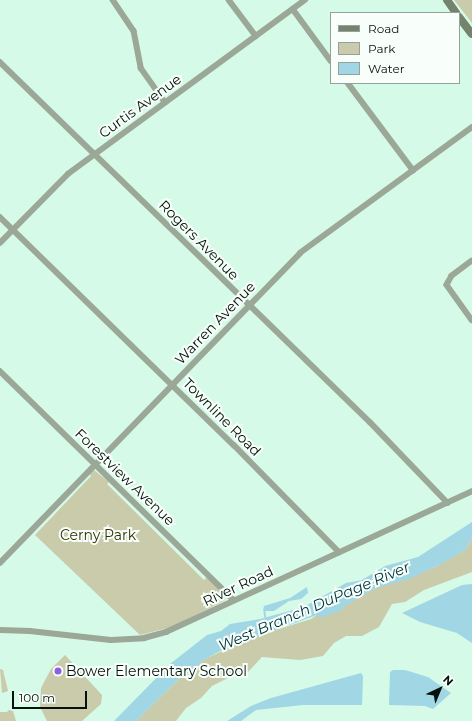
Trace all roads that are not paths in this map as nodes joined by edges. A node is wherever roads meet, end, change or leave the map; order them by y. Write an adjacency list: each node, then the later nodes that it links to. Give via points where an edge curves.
1 (113, 0): 13 (street, via 134,31 141,68)
2 (229, 0): 9 (street)
3 (305, 0): 5 (street, Curtis Avenue)
4 (446, 0): 6 (main road)
5 (293, 9): 9 (street, Curtis Avenue); 10 (street)
6 (455, 12)
7 (460, 18): 8 (main road)
8 (472, 34)
9 (256, 36): 13 (street, Curtis Avenue)
10 (330, 60)
11 (0, 62): 15 (street, Rogers Avenue)
12 (349, 84): 16 (street)
13 (165, 102): 15 (street, Curtis Avenue)
14 (472, 127): 16 (street, Warren Avenue)
15 (94, 154): 18 (street, Curtis Avenue, via 68,174); 21 (street, Rogers Avenue)
16 (413, 170): 21 (street, Warren Avenue, via 300,253)
17 (0, 216): 18 (street, Townline Road)
18 (13, 229): 19 (street, Curtis Avenue); 24 (street, Townline Road)
19 (0, 243)
20 (472, 261): 22 (street, via 450,278 447,285)
21 (248, 306): 24 (street, Warren Avenue); 27 (street, Rogers Avenue, via 370,422)
22 (472, 320)
23 (0, 371): 25 (street, Forestview Avenue)
24 (172, 385): 25 (street, Warren Avenue); 28 (street, Townline Road)
25 (94, 464): 29 (street, Warren Avenue); 30 (street, Forestview Avenue)
26 (472, 491): 27 (street, River Road)
27 (448, 503): 28 (street, River Road)
28 (339, 552): 30 (street, River Road)
29 (0, 564)
30 (234, 600): 31 (street, River Road, via 180,627 134,639 111,640)
31 (0, 630)

